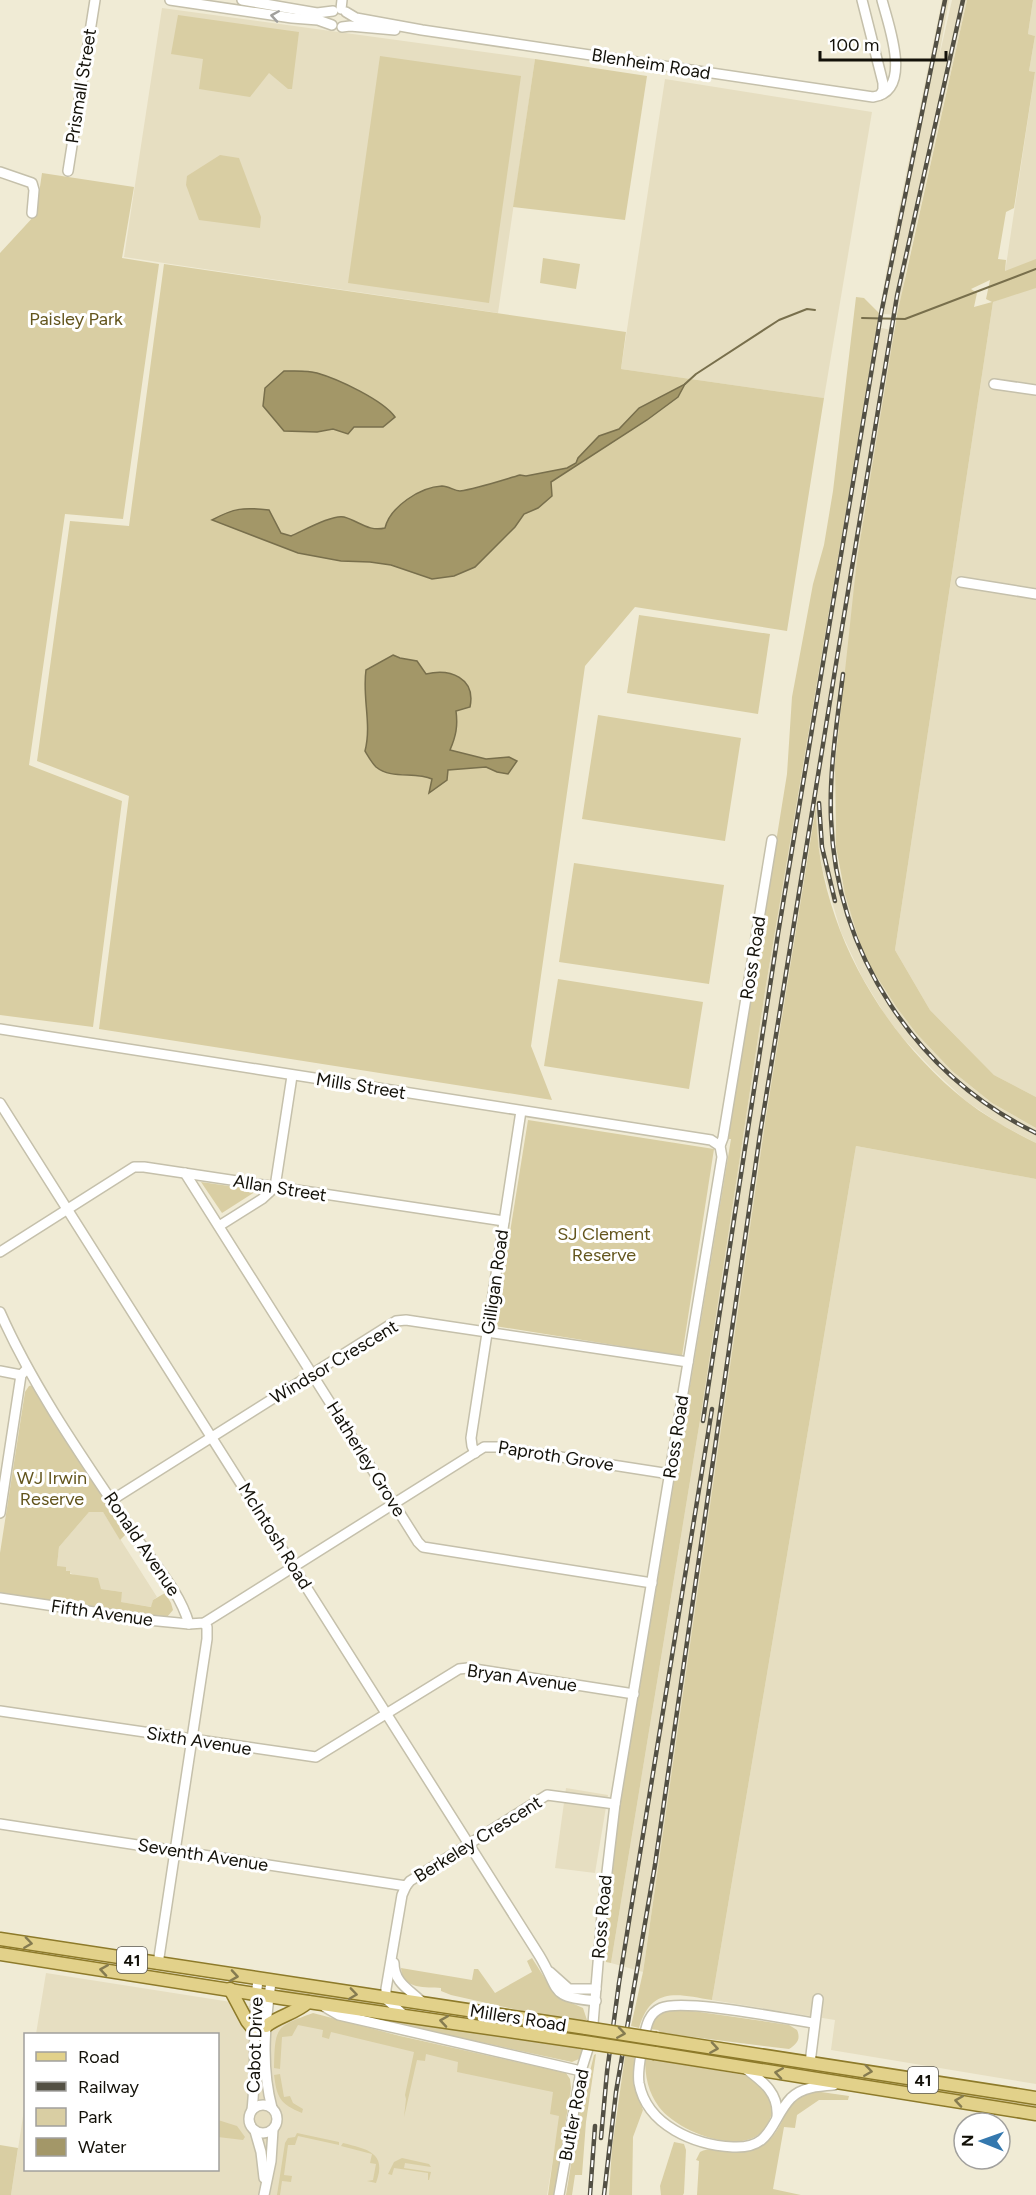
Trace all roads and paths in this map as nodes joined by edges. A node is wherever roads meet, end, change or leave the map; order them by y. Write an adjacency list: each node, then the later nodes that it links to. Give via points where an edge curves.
1 (94, 0): 10 (street, Prismall Street)
2 (170, 0): 8 (street, Blenheim Road, one-way to 2, via 318,20)
3 (242, 0): 6 (street, Blenheim Road, via 312,13)
4 (862, 0): 9 (street, via 883,83)
5 (882, 0): 9 (street, via 896,63 891,85)
6 (340, 8): 7 (street, Blenheim Road); 8 (street, via 330,18); 8 (street, via 348,21)
7 (375, 25): 8 (street, Blenheim Road); 9 (street, Blenheim Road)
8 (337, 26)
9 (880, 95)
10 (68, 171)
11 (0, 172): 12 (street, via 32,183)
12 (32, 213)
13 (994, 384): 14 (street)
14 (1036, 390)
15 (961, 582): 16 (street)
16 (1036, 592)
17 (772, 840): 22 (street, Ross Road)
18 (0, 1029): 19 (street, Mills Street)
19 (292, 1076): 21 (street, Mills Street); 24 (street)
20 (0, 1103): 25 (street, McIntosh Road)
21 (521, 1111): 22 (street, Mills Street, via 711,1140); 26 (street, Gilligan Road)
22 (720, 1146): 31 (street, Ross Road, via 722,1157)
23 (185, 1173): 24 (street, Allan Street); 25 (street, Allan Street, via 134,1167); 27 (street, Hatherley Grove)
24 (275, 1187): 26 (street, Allan Street); 27 (street)
25 (68, 1209): 28 (street, Allan Street); 35 (street, McIntosh Road)
26 (504, 1221): 30 (street, Gilligan Road)
27 (219, 1226): 34 (street, Hatherley Grove)
28 (0, 1252)
29 (0, 1312): 33 (street, Ronald Avenue)
30 (488, 1332): 31 (street, Windsor Crescent); 34 (street, Windsor Crescent, via 396,1321); 36 (street, Gilligan Road, via 471,1438)
31 (688, 1362): 37 (street, Ross Road)
32 (0, 1371): 33 (street)
33 (24, 1372): 38 (street); 39 (street, Ronald Avenue)
34 (312, 1374): 35 (street, Windsor Crescent); 40 (street, Hatherley Grove)
35 (212, 1437): 39 (street, Windsor Crescent); 42 (street, McIntosh Road)
36 (475, 1453): 37 (street, Paproth Grove, via 484,1447 497,1447); 40 (street, Paproth Grove)
37 (670, 1474): 43 (street, Ross Road)
38 (2, 1485): 41 (street)
39 (112, 1500): 46 (street, Ronald Avenue, via 183,1606)
40 (394, 1504): 42 (street, Paproth Grove); 43 (street, Hatherley Grove, via 418,1542 428,1550)
41 (0, 1513)
42 (294, 1566): 45 (street, Paproth Grove); 49 (street, McIntosh Road)
43 (652, 1583): 47 (street, Ross Road)
44 (0, 1598): 46 (street, Fifth Avenue)
45 (204, 1623): 46 (street, Fifth Avenue); 50 (street, via 207,1639)
46 (189, 1624)
47 (634, 1694): 49 (street, Bryan Avenue, via 468,1668 459,1669); 51 (street, Ross Road)
48 (0, 1711): 50 (street, Sixth Avenue)
49 (387, 1714): 50 (street, Sixth Avenue, via 316,1757); 53 (street, McIntosh Road)
50 (192, 1740): 54 (street)
51 (615, 1804): 53 (street, Berkeley Crescent, via 547,1795); 63 (street, Ross Road)
52 (0, 1824): 54 (street, Seventh Avenue)
53 (469, 1844): 55 (street, Berkeley Crescent); 60 (street, McIntosh Road)
54 (176, 1850): 55 (street, Seventh Avenue); 59 (street)
55 (406, 1886): 57 (street, Berkeley Crescent)
56 (0, 1939): 59 (main road, Millers Road / 41, one-way to 59)
57 (394, 1948): 65 (street, Berkeley Crescent); 69 (street, Berkeley Crescent, via 394,1971 399,1983)
58 (0, 1954): 62 (main road, Millers Road / 41, one-way to 58)
59 (158, 1964): 61 (main road, Millers Road / 41, one-way to 61)
60 (549, 1971): 63 (street, McIntosh Road, via 568,1989); 67 (street, McIntosh Road, via 554,1987 564,1997)
61 (265, 1981): 64 (street, Cabot Drive); 65 (main road, Millers Road / 41, one-way to 65)
62 (230, 1989): 64 (main road, Millers Road / 41); 72 (main road, via 247,2021)
63 (596, 1989): 67 (street, Ross Road)
64 (263, 1995): 68 (main road, Millers Road / 41); 72 (street, Cabot Drive)
65 (386, 1999): 69 (main road, Millers Road / 41); 70 (street)
66 (818, 1999): 71 (street)
67 (596, 2001): 73 (street, Ross Road)
68 (313, 2003): 70 (main road, Millers Road / 41); 72 (main road); 76 (street, Millers Road, via 339,2015)
69 (424, 2004): 73 (main road, Millers Road / 41)
70 (404, 2015): 73 (main road, Millers Road / 41, one-way to 70)
71 (814, 2023): 74 (street); 82 (street, via 688,2005 660,2008 646,2025 639,2084 647,2103 672,2130 695,2140 748,2146 768,2135)
72 (261, 2028): 79 (street, Cabot Drive); 80 (street, Cabot Drive)
73 (588, 2035): 74 (main road, Millers Road / 41, one-way to 74, bridge, via 656,2039); 75 (main road, Millers Road / 41, bridge, via 655,2053); 76 (street, Butler Road)
74 (810, 2063): 78 (main road, Millers Road / 41, one-way to 78)
75 (744, 2067): 77 (main road, Millers Road / 41, one-way to 75); 82 (street, via 775,2097)
76 (581, 2071): 86 (street, Butler Road)
77 (844, 2083): 81 (main road, Millers Road / 41, one-way to 77); 82 (street, via 803,2091 791,2098)
78 (1036, 2098)
79 (272, 2108): 80 (street, via 264,2105); 83 (street, via 277,2118)
80 (252, 2110): 84 (street, via 249,2120)
81 (1036, 2114)
82 (777, 2120)
83 (273, 2130): 84 (street, via 262,2134); 85 (street)
84 (255, 2131): 85 (street)
85 (265, 2193)
86 (560, 2195)

